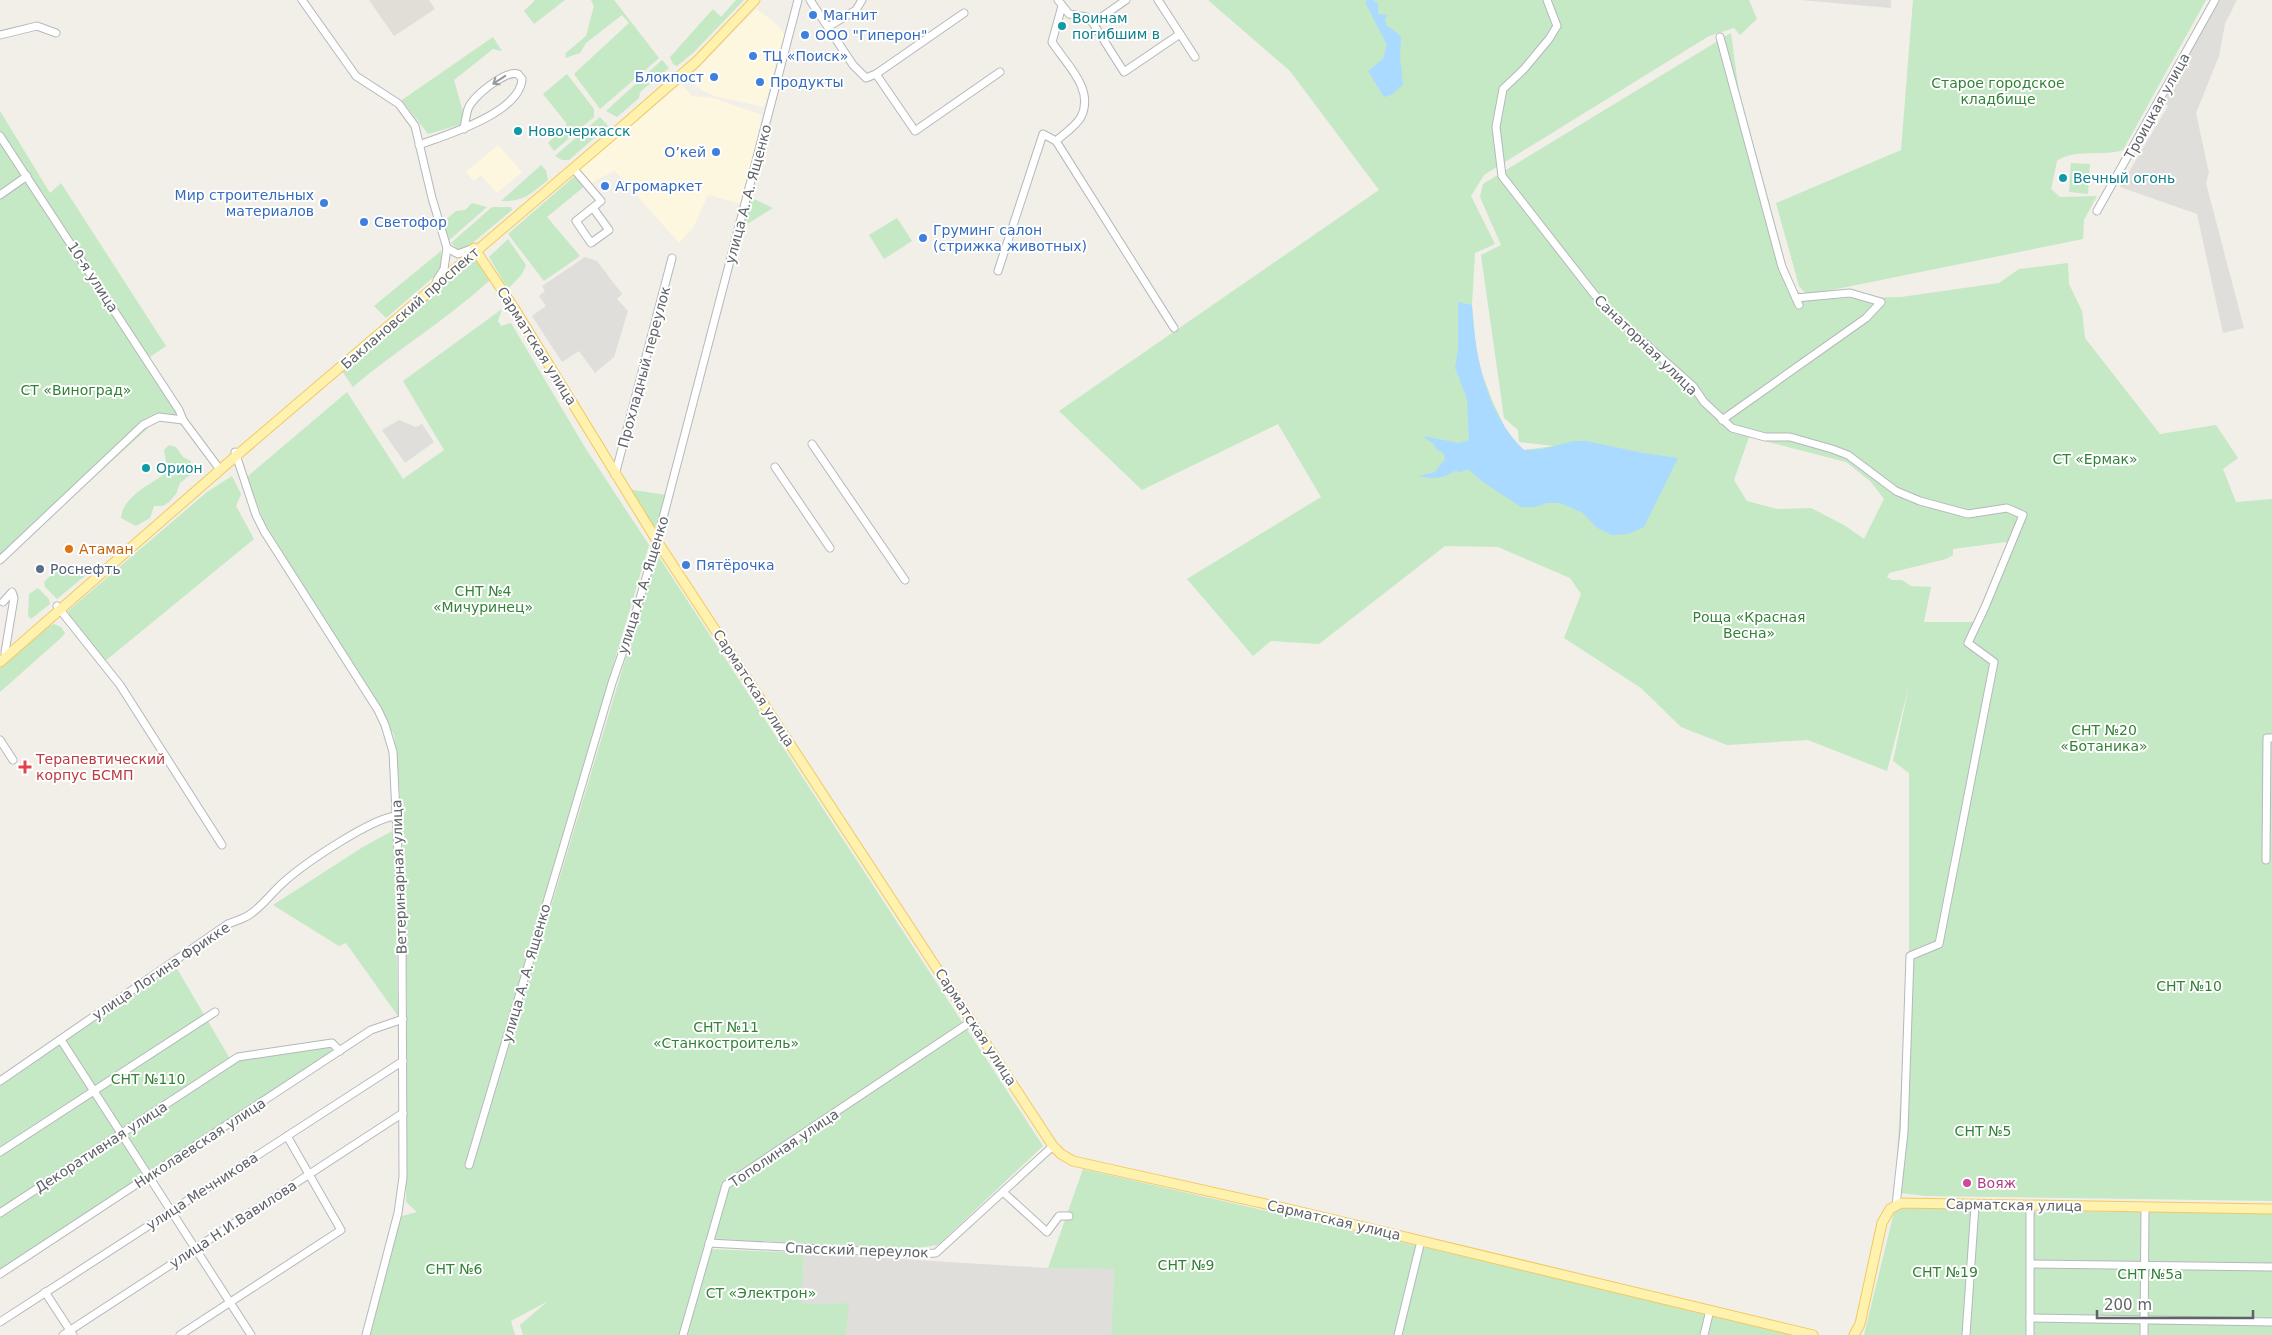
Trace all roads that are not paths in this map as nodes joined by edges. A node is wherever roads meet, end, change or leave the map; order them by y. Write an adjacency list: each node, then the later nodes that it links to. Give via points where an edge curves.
1 (302, 0): 26 (street, via 356,76 406,112 415,126)
2 (749, 0): 22 (main road, Баклановский проспект)
3 (755, 0): 22 (main road, Баклановский проспект, via 722,36)
4 (798, 0): 48 (street, улица А. А. Ященко)
5 (810, 0): 14 (street)
6 (862, 0): 14 (street, via 856,10)
7 (1126, 0): 13 (street)
8 (1158, 0): 16 (street)
9 (1547, 0): 42 (street, Санаторная улица, via 1557,26 1524,69 1503,89 1496,127 1502,176 1594,294 1693,386)
10 (2215, 0): 31 (street, Троицкая улица)
11 (1060, 3): 13 (street, via 1069,14 1086,17); 25 (street, via 1052,42 1078,77 1086,100 1080,118)
12 (964, 13): 21 (street)
13 (1092, 23): 16 (street, via 1124,72)
14 (828, 28): 21 (street, via 866,78)
15 (56, 33): 17 (street, via 37,26)
16 (1180, 34): 19 (street)
17 (0, 35)
18 (1720, 37): 38 (street, via 1782,267)
19 (1195, 57)
20 (1000, 72): 21 (street, via 915,131)
21 (876, 74)
22 (677, 75): 27 (main road, Баклановский проспект); 33 (main road, Баклановский проспект)
23 (464, 129): 23 (street, one-way to 23, via 486,119 519,91 522,79 518,74 508,74 474,99 468,109); 26 (street)
24 (0, 136): 28 (street, 10-я улица)
25 (1056, 142): 36 (street, via 1043,134); 40 (street)
26 (419, 145): 32 (street)
27 (573, 168): 30 (street, via 601,201); 33 (main road, Баклановский проспект)
28 (27, 176): 29 (street); 41 (street, 10-я улица)
29 (0, 195)
30 (593, 208): 30 (street, via 576,222 591,243 610,230)
31 (2097, 211)
32 (447, 248): 33 (street, via 458,254); 35 (street); 37 (street, via 444,269)
33 (475, 249): 35 (main road, Баклановский проспект); 47 (main road, Сарматская улица)
34 (672, 258): 47 (street, Прохладный переулок)
35 (460, 262): 37 (main road, Баклановский проспект); 44 (main road, Баклановский проспект)
36 (998, 271)
37 (437, 280): 44 (main road, Баклановский проспект)
38 (1796, 298): 39 (street); 42 (street, via 1850,293 1881,302 1866,318)
39 (1800, 305)
40 (1174, 328)
41 (183, 420): 45 (street, 10-я улица); 50 (street, via 159,416 143,426)
42 (1722, 420): 79 (street, Санаторная улица, via 1732,428 1765,437 1790,437 1848,456 1896,491 1920,501 1968,514 2007,508 2023,515 1968,643 1994,662 1939,944 1910,956 1904,1132)
43 (812, 444): 51 (street)
44 (236, 454): 45 (main road, Баклановский проспект); 53 (main road, Баклановский проспект); 59 (street, Ветеринарная улица, via 256,516 385,725 393,752)
45 (218, 467): 53 (main road, Баклановский проспект)
46 (775, 468): 49 (street)
47 (615, 475): 48 (main road, Сарматская улица)
48 (657, 541): 73 (main road, Сарматская улица); 75 (street, улица А. А. Ященко)
49 (830, 548)
50 (0, 560)
51 (905, 580)
52 (3, 602): 54 (street, via 12,592 14,598)
53 (58, 608): 54 (main road); 55 (main road); 60 (street, via 120,685)
54 (2, 653)
55 (0, 662)
56 (2272, 738): 61 (street, via 2267,738)
57 (0, 740): 58 (street)
58 (13, 760)
59 (396, 816): 63 (street, Ветеринарная улица); 65 (street, улица Логина Фрикке, via 371,824 306,865 248,917 228,924)
60 (222, 845)
61 (2266, 860)
62 (215, 1012): 69 (street)
63 (403, 1019): 66 (street, Николаевская улица, via 371,1030); 67 (street, Ветеринарная улица)
64 (969, 1023): 88 (street, Тополиная улица, via 726,1185)
65 (61, 1040): 68 (street, улица Логина Фрикке); 69 (street)
66 (340, 1050): 71 (street, Декоративная улица, via 332,1043 238,1056); 77 (street, Николаевская улица)
67 (403, 1061): 70 (street, Ветеринарная улица); 72 (street, улица Мечникова)
68 (0, 1081)
69 (94, 1091): 71 (street); 74 (street)
70 (404, 1113): 76 (street, улица Н.И.Вавилова); 105 (street, Ветеринарная улица, via 401,1199)
71 (120, 1134): 77 (street); 85 (street, Декоративная улица)
72 (287, 1136): 76 (street); 84 (street, улица Мечникова)
73 (1053, 1146): 78 (street, Спасский переулок); 87 (main road, Сарматская улица, via 1073,1161)
74 (0, 1152)
75 (469, 1165)
76 (309, 1175): 89 (street, улица Н.И.Вавилова); 95 (street, via 341,1230)
77 (148, 1177): 84 (street); 93 (street, Николаевская улица)
78 (1003, 1192): 86 (street, via 1047,1232 1059,1216); 88 (street, Спасский переулок, via 936,1253)
79 (1896, 1205): 80 (main road, Сарматская улица, via 1907,1202); 110 (main road, via 1886,1214 1882,1224 1860,1324)
80 (1975, 1206): 81 (main road, Сарматская улица); 111 (street)
81 (2030, 1206): 82 (main road, Сарматская улица); 90 (street)
82 (2145, 1208): 83 (main road, Сарматская улица); 91 (street)
83 (2272, 1209)
84 (170, 1212): 89 (street); 94 (street, улица Мечникова)
85 (0, 1213)
86 (1069, 1216)
87 (1421, 1241): 96 (main road, Сарматская улица); 107 (street)
88 (709, 1243): 106 (street, Тополиная улица)
89 (194, 1249): 95 (street); 101 (street, улица Н.И.Вавилова)
90 (2031, 1264): 91 (street); 97 (street)
91 (2144, 1265): 92 (street); 98 (street)
92 (2272, 1267)
93 (0, 1274)
94 (45, 1292): 99 (street, улица Мечникова); 101 (street)
95 (229, 1304): 103 (street); 104 (street)
96 (1710, 1310): 108 (street); 109 (main road, Сарматская улица)
97 (2030, 1318): 98 (street); 112 (street)
98 (2144, 1320): 100 (street); 113 (street)
99 (0, 1322)
100 (2272, 1322)
101 (72, 1333): 102 (street, улица Н.И.Вавилова)
102 (63, 1335)
103 (180, 1335)
104 (251, 1335)
105 (366, 1335)
106 (683, 1335)
107 (1398, 1335)
108 (1704, 1335)
109 (1813, 1335)
110 (1854, 1335)
111 (1966, 1335)
112 (2030, 1335)
113 (2144, 1335)

